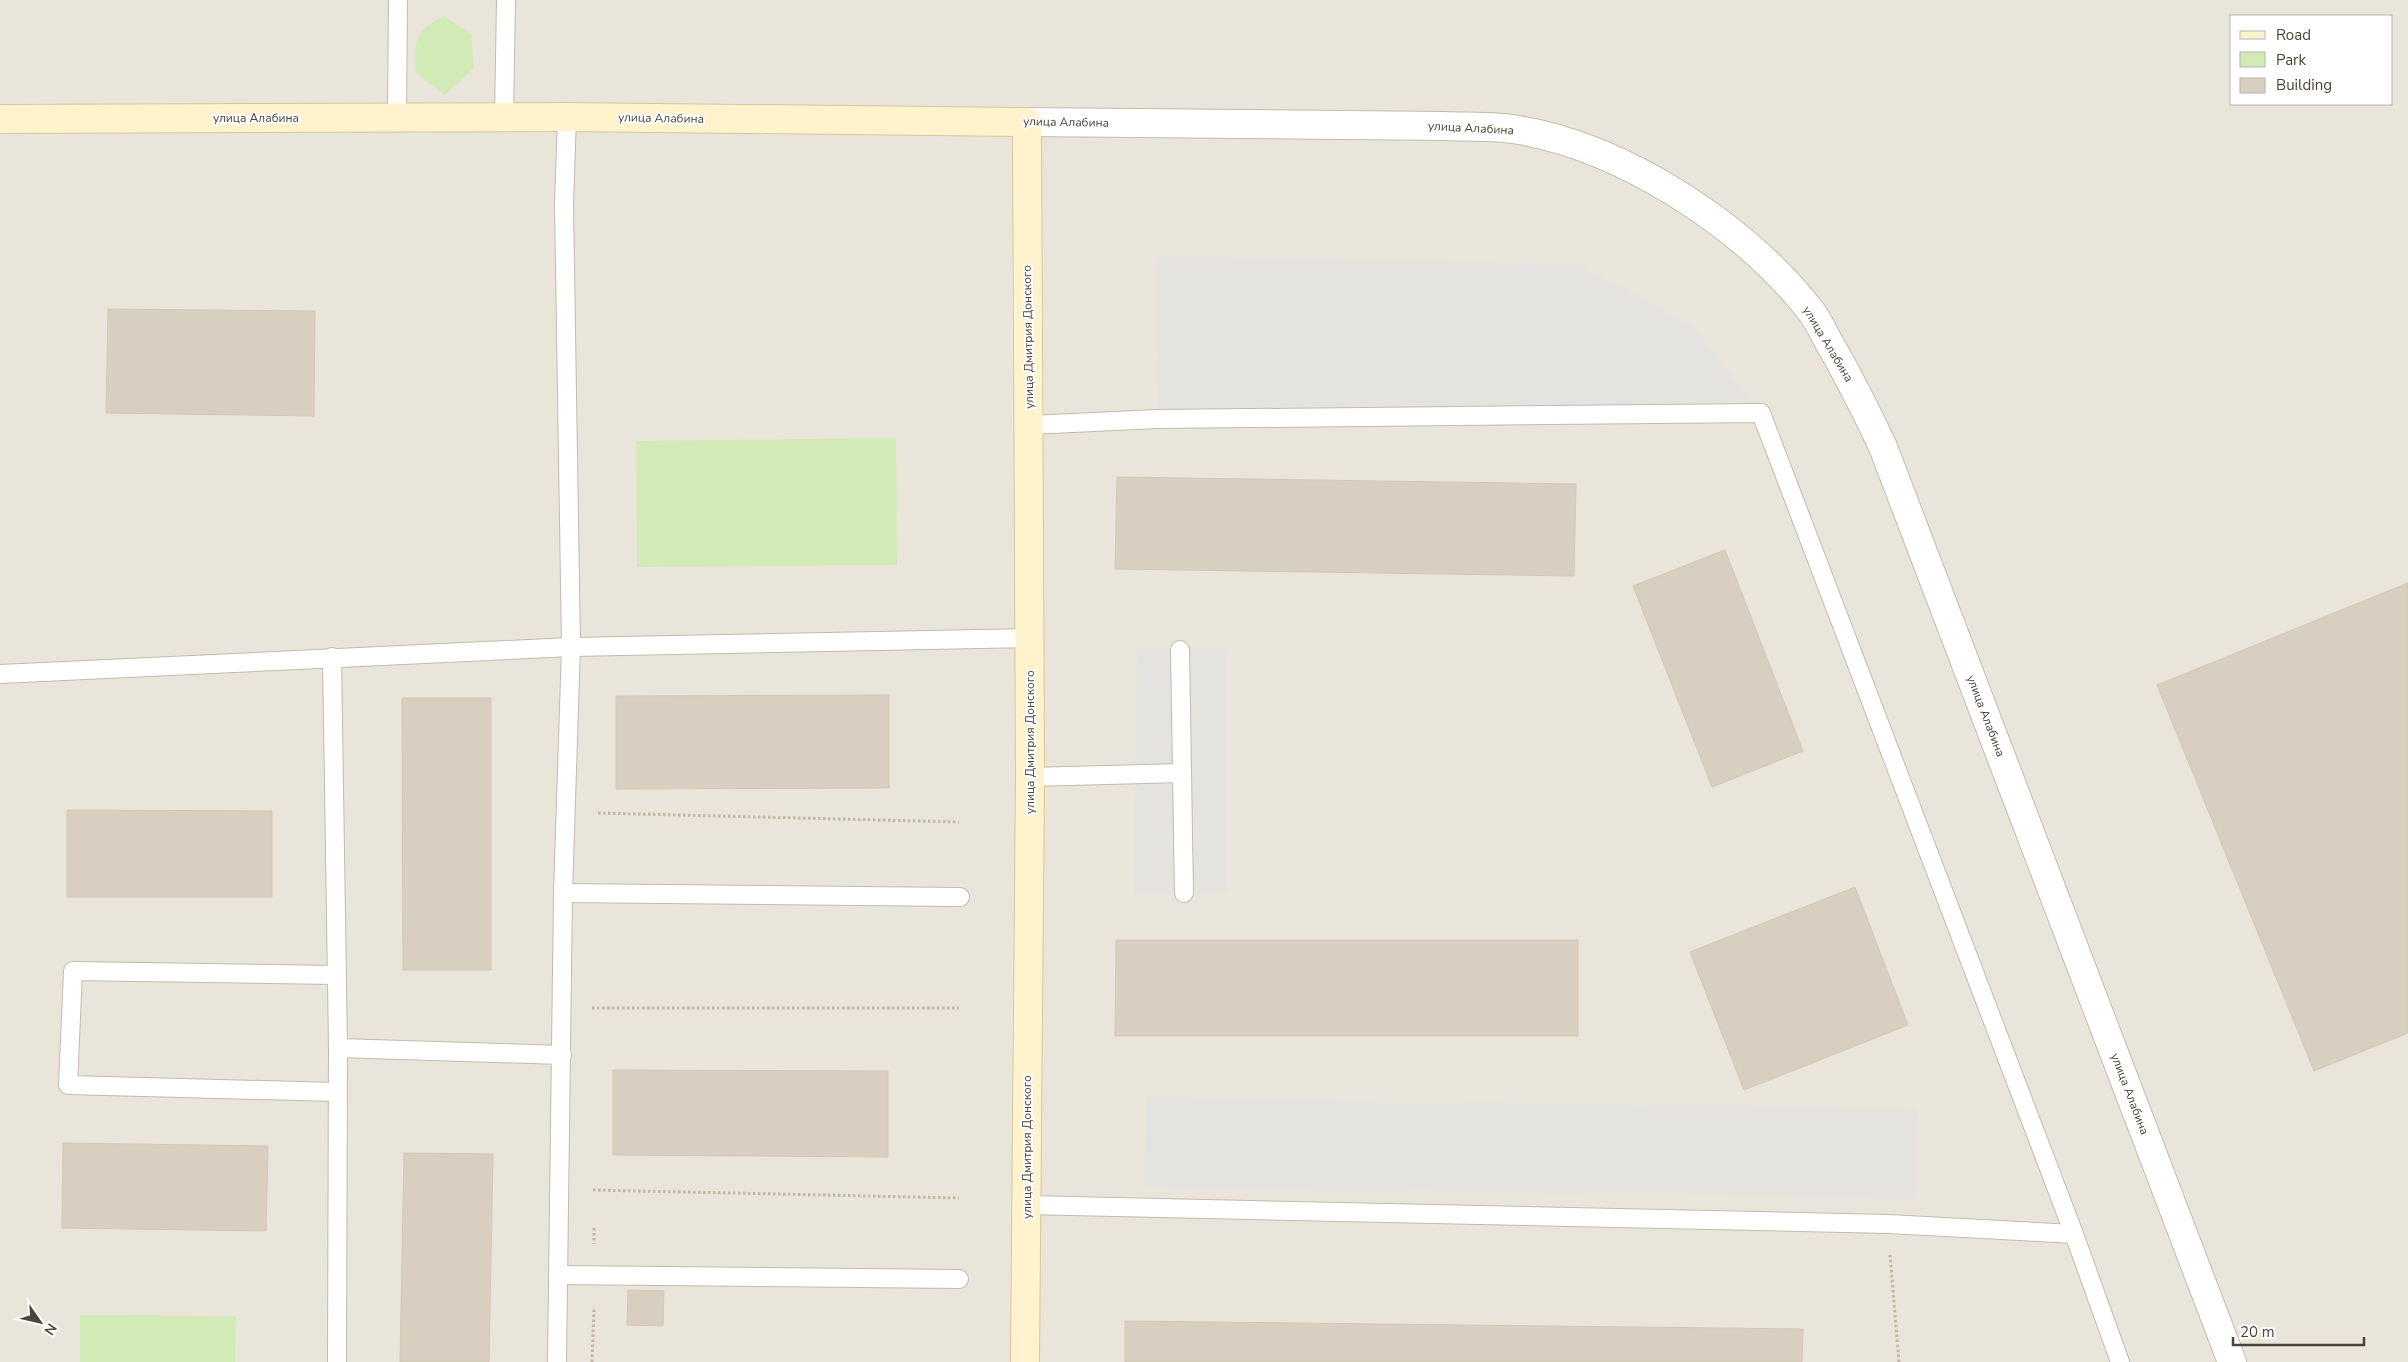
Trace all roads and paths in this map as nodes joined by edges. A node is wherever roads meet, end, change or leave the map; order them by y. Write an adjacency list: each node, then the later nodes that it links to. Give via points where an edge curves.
1 (398, 0): 3 (lane)
2 (506, 0): 4 (lane)
3 (397, 117): 4 (street, улица Алабина); 6 (street, улица Алабина)
4 (504, 117): 5 (street, улица Алабина)
5 (567, 117): 7 (street, улица Алабина); 10 (lane, via 564,204)
6 (0, 119)
7 (1027, 122): 8 (street, улица Дмитрия Донского); 39 (street, улица Алабина, via 1512,129 1574,144 1621,163 1701,208 1762,258 1811,311 1884,447)
8 (1030, 425): 9 (street, улица Дмитрия Донского); 31 (lane, via 1157,419 1761,414)
9 (1030, 638): 10 (lane); 15 (street, улица Дмитрия Донского)
10 (571, 647): 12 (lane); 19 (lane)
11 (1180, 650): 14 (lane)
12 (332, 656): 13 (lane); 21 (lane)
13 (0, 674)
14 (1182, 773): 15 (lane); 18 (lane)
15 (1030, 777): 29 (street, улица Дмитрия Донского)
16 (592, 813): 17 (path)
17 (959, 822)
18 (1184, 893)
19 (563, 894): 20 (lane); 23 (lane)
20 (960, 897)
21 (335, 975): 24 (lane); 26 (lane, via 73,971 68,1085)
22 (959, 1008): 23 (path)
23 (563, 1009): 25 (lane)
24 (338, 1048): 25 (lane); 26 (lane)
25 (562, 1055): 32 (lane)
26 (337, 1092): 34 (lane)
27 (593, 1190): 28 (path)
28 (959, 1198)
29 (1026, 1205): 30 (lane); 36 (street, улица Дмитрия Донского)
30 (1888, 1224): 31 (lane); 37 (path)
31 (2074, 1234): 38 (lane)
32 (558, 1275): 33 (lane); 35 (lane)
33 (959, 1279)
34 (337, 1362)
35 (557, 1362)
36 (1025, 1362)
37 (1899, 1362)
38 (2120, 1362)
39 (2232, 1362)

